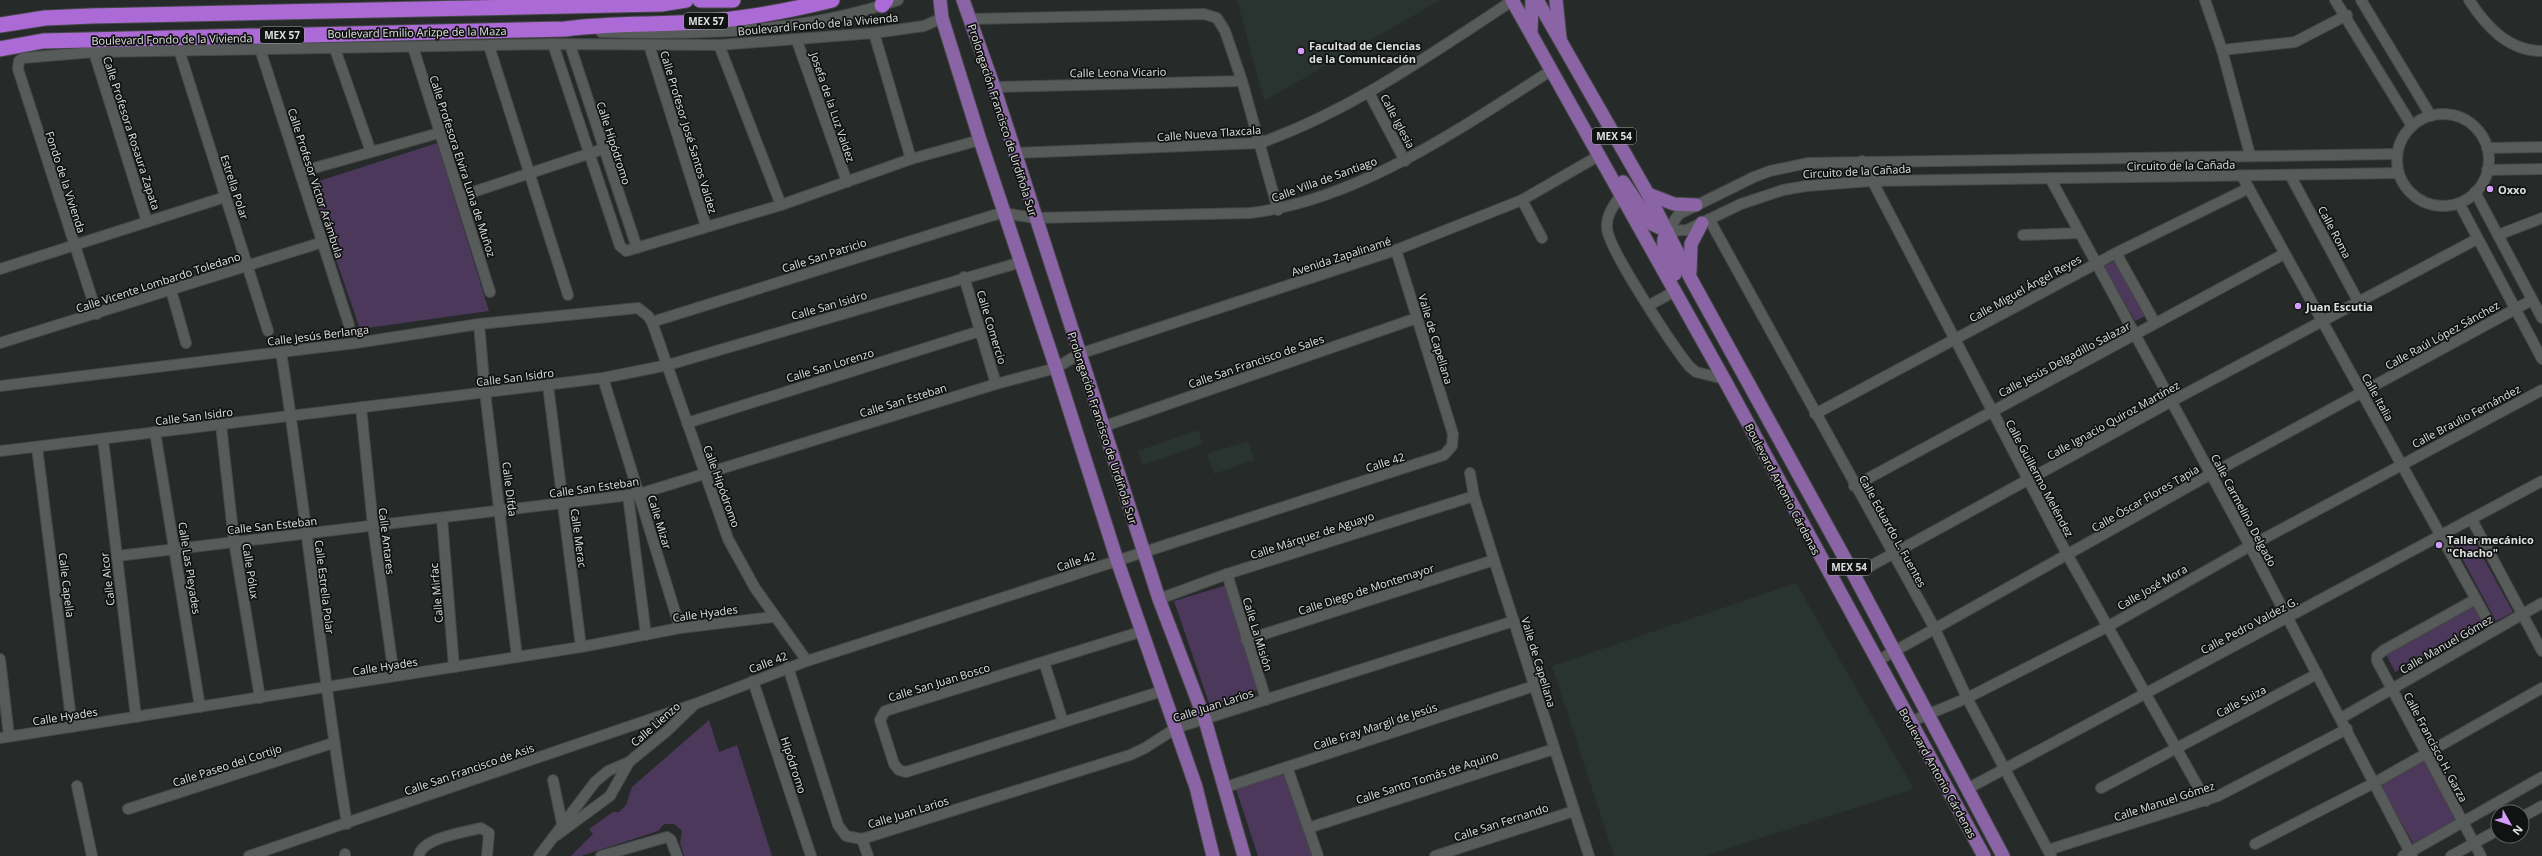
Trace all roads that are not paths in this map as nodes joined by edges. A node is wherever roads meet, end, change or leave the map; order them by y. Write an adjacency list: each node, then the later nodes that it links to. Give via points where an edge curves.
1 (686, 0): 20 (highway, Boulevard Emilio Arizpe de la Maza / MEX 57, via 661,4 91,16 45,18)
2 (700, 0): 3 (highway)
3 (733, 0)
4 (832, 0): 21 (highway, Boulevard Emilio Arizpe de la Maza / MEX 57, via 767,14 701,22 592,25)
5 (898, 0): 16 (street)
6 (940, 0): 18 (main road)
7 (963, 0): 19 (main road, Prolongación Francisco de Urdiñola Sur)
8 (1532, 0): 23 (main road)
9 (1537, 0): 25 (main road, MEX 54)
10 (1556, 0): 25 (main road)
11 (2205, 0): 36 (street)
12 (2335, 0): 17 (street)
13 (2361, 0): 44 (street)
14 (2469, 0): 37 (street, via 2492,31 2512,45)
15 (1512, 1): 23 (main road, MEX 54); 43 (street, Calle Nueva Tlaxcala)
16 (884, 2): 21 (street, via 836,16 748,30 631,33)
17 (2347, 16): 36 (street, via 2295,42); 45 (street)
18 (942, 18): 22 (street, Boulevard Fondo de la Vivienda, via 924,26); 47 (main road)
19 (970, 19): 41 (street, via 1204,14 1217,18 1226,31); 42 (main road, Prolongación Francisco de Urdiñola Sur)
20 (0, 25)
21 (565, 29): 32 (highway, Boulevard Emilio Arizpe de la Maza / MEX 57, via 43,41)
22 (874, 33): 24 (street, Boulevard Fondo de la Vivienda); 57 (street)
23 (1531, 33): 40 (main road, MEX 54)
24 (797, 41): 29 (street, Boulevard Fondo de la Vivienda); 70 (street, Josefa de la Luz Valdez)
25 (1560, 42): 73 (main road, MEX 54)
26 (553, 44): 27 (street, Boulevard Fondo de la Vivienda); 30 (street, Boulevard Fondo de la Vivienda); 55 (street)
27 (570, 45): 28 (street, Boulevard Fondo de la Vivienda); 51 (street, Calle Hipódromo)
28 (649, 45): 29 (street, Boulevard Fondo de la Vivienda); 87 (street, Calle Profesor José Santos Valdez)
29 (719, 45): 79 (street)
30 (488, 46): 31 (street, Boulevard Fondo de la Vivienda); 64 (street)
31 (413, 47): 34 (street, Boulevard Fondo de la Vivienda); 46 (street, Calle Profesora Elvira Luna de Muñoz)
32 (0, 49)
33 (260, 49): 34 (street, Boulevard Fondo de la Vivienda); 35 (street, Boulevard Fondo de la Vivienda); 63 (street, Calle Profesor Víctor Arámbula)
34 (336, 49): 52 (street)
35 (178, 50): 38 (street, Boulevard Fondo de la Vivienda); 75 (street, Estrella Polar)
36 (2222, 50): 56 (street)
37 (2542, 51)
38 (94, 52): 39 (street, Boulevard Fondo de la Vivienda); 86 (street, Calle Profesora Rosaura Zapata)
39 (23, 58): 95 (street, Fondo de la Vivienda, via 19,61 18,69)
40 (1552, 70): 58 (main road, MEX 54); 59 (street, Calle Villa de Santiago)
41 (1242, 80): 42 (street, Calle Leona Vicario); 48 (street)
42 (994, 87): 53 (main road, Prolongación Francisco de Urdiñola Sur)
43 (1369, 92): 48 (street, Calle Nueva Tlaxcala, via 1302,128); 59 (street, Calle Iglesia)
44 (2430, 116): 45 (street); 50 (street, via 2445,114 2459,117 2471,124 2481,135)
45 (2412, 126): 54 (street)
46 (439, 133): 52 (street); 74 (street, Calle Profesora Elvira Luna de Muñoz)
47 (980, 140): 57 (street); 82 (main road)
48 (1260, 144): 53 (street, Calle Nueva Tlaxcala); 81 (street)
49 (2542, 147): 50 (street)
50 (2487, 148): 62 (street)
51 (603, 150): 55 (street); 96 (street, Calle Hipódromo)
52 (371, 152): 63 (street)
53 (1014, 153): 83 (main road, Prolongación Francisco de Urdiñola Sur)
54 (2397, 154): 56 (street, Circuito de la Cañada); 65 (street)
55 (588, 155): 64 (street); 96 (street, via 620,246 626,251)
56 (2250, 155): 60 (street, Circuito de la Cañada)
57 (911, 159): 70 (street)
58 (1602, 160): 76 (street, Avenida Zapalinamé); 77 (main road, MEX 54); 88 (main road, via 1617,173 1652,224)
59 (1405, 161): 81 (street, Calle Villa de Santiago, via 1370,177)
60 (1862, 161): 69 (street, Calle Guillermo Meléndez); 80 (street, Circuito de la Cañada, via 1808,163 1770,171)
61 (2542, 169): 62 (street)
62 (2487, 170): 72 (street, via 2483,182)
63 (300, 172): 94 (street, Calle Profesor Víctor Arámbula)
64 (528, 173): 74 (street); 108 (street)
65 (2399, 173): 66 (street, Circuito de la Cañada); 78 (street, via 2405,187 2422,201 2444,206)
66 (2290, 175): 67 (street, Circuito de la Cañada); 111 (street, Calle Roma)
67 (2242, 176): 68 (street, Circuito de la Cañada); 71 (street, Calle Italia)
68 (2050, 178): 69 (street, Circuito de la Cañada); 89 (street, Calle Carmelino Delgado)
69 (1871, 180): 85 (street, Circuito de la Cañada, via 1783,190 1741,204); 126 (street, Calle Guillermo Meléndez)
70 (847, 182): 79 (street)
71 (2249, 188): 98 (street, Calle Miguel Ángel Reyes); 99 (street, Calle Italia)
72 (2475, 192): 78 (street); 91 (street)
73 (1648, 194): 80 (main road, via 1674,204); 88 (main road, MEX 54)
74 (460, 196): 107 (street, Calle Profesora Elvira Luna de Muñoz)
75 (225, 197): 86 (street); 102 (street, Estrella Polar)
76 (1522, 200): 92 (street); 97 (street, Avenida Zapalinamé)
77 (1624, 201): 109 (main road, Boulevard Antonio Cárdenas / MEX 54); 112 (street, via 1610,210 1607,228 1610,239)
78 (2459, 203): 93 (street)
79 (781, 205): 87 (street)
80 (1696, 205): 88 (street, Circuito de la Cañada, via 1679,214)
81 (1278, 210): 83 (street, Calle Villa de Santiago, via 1250,213)
82 (1004, 214): 83 (street, Calle Villa de Santiago); 100 (main road); 119 (street, Calle San Patricio, via 983,217)
83 (1034, 218): 130 (main road, Prolongación Francisco de Urdiñola Sur)
84 (2542, 218): 91 (street)
85 (1706, 221): 88 (street, Circuito de la Cañada, via 1687,230); 105 (main road, via 1695,234 1690,249); 145 (street, Calle Eduardo L. Fuentes)
86 (147, 222): 95 (street)
87 (706, 226): 96 (street)
88 (1667, 231): 105 (main road, Boulevard Antonio Cárdenas / MEX 54); 109 (main road, via 1663,242 1664,253 1684,294)
89 (2079, 233): 90 (street); 101 (street, Calle Carmelino Delgado)
90 (2023, 235)
91 (2498, 235): 110 (street)
92 (1542, 238)
93 (2477, 239): 111 (street, Calle Ignacio Quiroz Martínez); 114 (street)
94 (323, 242): 102 (street, Calle Vicente Lombardo Toledano); 122 (street, Calle Profesor Víctor Arámbula)
95 (73, 245): 103 (street); 115 (street, Fondo de la Vivienda)
96 (637, 248)
97 (1396, 250): 116 (street, Valle de Capellana); 130 (street, Avenida Zapalinamé)
98 (2116, 253): 101 (street, Calle Miguel Ángel Reyes); 120 (street)
99 (2284, 254): 118 (street, Calle Italia); 120 (street, Calle Jesús Delgadillo Salazar)
100 (1021, 262): 104 (street, Calle San Isidro); 133 (main road)
101 (2096, 263): 125 (street, Calle Carmelino Delgado); 126 (street, Calle Miguel Ángel Reyes)
102 (248, 265): 106 (street, Calle Vicente Lombardo Toledano); 124 (street, Estrella Polar)
103 (1, 266)
104 (964, 277): 123 (street, Calle Comercio); 132 (street, Calle San Isidro)
105 (1691, 279): 182 (main road, Boulevard Antonio Cárdenas / MEX 54)
106 (171, 290): 115 (street, Calle Vicente Lombardo Toledano); 128 (street)
107 (490, 292)
108 (568, 295)
109 (1677, 296): 112 (street); 135 (main road, Boulevard Antonio Cárdenas / MEX 54)
110 (2532, 300): 114 (street, Calle Raúl López Sánchez); 117 (street)
111 (2358, 301): 118 (street, Calle Ignacio Quiroz Martínez)
112 (1648, 306): 135 (street, via 1689,366 1696,372)
113 (638, 308): 119 (street, Calle Hipódromo); 121 (street, Calle Jesús Berlanga)
114 (2516, 309): 131 (street); 141 (street, Calle Raúl López Sánchez)
115 (97, 314): 127 (street, Calle Vicente Lombardo Toledano)
116 (1417, 318): 149 (street, Calle San Francisco de Sales); 151 (street, Valle de Capellana)
117 (2542, 318)
118 (2322, 321): 141 (street, Calle Italia); 142 (street, Calle Ignacio Quiroz Martínez)
119 (652, 322): 132 (street, Calle Hipódromo)
120 (2155, 323): 125 (street, Calle Jesús Delgadillo Salazar)
121 (479, 324): 129 (street, Calle Jesús Berlanga); 140 (street, Calle Difda)
122 (349, 325)
123 (980, 330): 136 (street, Calle Comercio); 147 (street, Calle San Lorenzo)
124 (268, 331)
125 (2134, 335): 142 (street, Calle Carmelino Delgado); 144 (street, Calle Jesús Delgadillo Salazar)
126 (1954, 341): 144 (street, Calle Guillermo Meléndez); 145 (street, Calle Miguel Ángel Reyes)
127 (0, 343)
128 (186, 343)
129 (281, 352): 138 (street, Calle Jesús Berlanga); 146 (street, Calle Estrella Polar)
130 (1079, 354): 133 (street, Calle San Esteban); 149 (main road, Prolongación Francisco de Urdiñola Sur)
131 (2542, 359)
132 (668, 365): 134 (street, Calle San Isidro); 147 (street, Calle Hipódromo)
133 (1056, 368): 136 (street, Calle San Esteban); 179 (main road)
134 (602, 378): 137 (street, Calle San Isidro); 162 (street, Calle Mizar)
135 (1724, 379): 203 (main road, Boulevard Antonio Cárdenas / MEX 54)
136 (996, 384): 156 (street, Calle San Esteban)
137 (548, 385): 140 (street, Calle San Isidro); 165 (street, Calle Merac)
138 (0, 386)
139 (2542, 390): 155 (street, Calle Braulio Fernández)
140 (485, 392): 143 (street, Calle San Isidro); 166 (street, Calle Difda)
141 (2362, 392): 155 (street, Calle Italia); 158 (street, Calle Óscar Flores Tapia)
142 (2170, 402): 158 (street, Calle Carmelino Delgado); 159 (street, Calle Ignacio Quiroz Martínez)
143 (361, 407): 146 (street, Calle San Isidro); 169 (street, Calle Antares)
144 (1991, 412): 159 (street, Calle Guillermo Meléndez); 161 (street, Calle Jesús Delgadillo Salazar)
145 (1815, 414): 161 (street, Calle Eduardo L. Fuentes)
146 (291, 416): 148 (street, Calle San Isidro); 170 (street, Calle Estrella Polar)
147 (687, 423): 156 (street, Calle Hipódromo)
148 (221, 425): 150 (street, Calle San Isidro); 172 (street, Calle Pólux)
149 (1102, 427): 175 (main road, Prolongación Francisco de Urdiñola Sur)
150 (155, 432): 152 (street, Calle San Isidro); 174 (street, Calle Las Pleyades)
151 (1453, 434): 175 (street, Calle 42, via 1452,446 1436,458)
152 (103, 439): 153 (street, Calle San Isidro); 177 (street, Calle Alcor)
153 (37, 447): 154 (street, Calle San Isidro); 227 (street, Calle Capella)
154 (0, 451)
155 (2402, 464): 171 (street, Calle Italia); 173 (street, Calle José Mora)
156 (703, 473): 162 (street, Calle San Esteban); 187 (street, Calle Hipódromo, via 728,539)
157 (1470, 473): 164 (street, Valle de Capellana)
158 (2211, 474): 173 (street, Calle Carmelino Delgado); 178 (street, Calle Óscar Flores Tapia)
159 (2027, 481): 176 (street, Calle Ignacio Quiroz Martínez); 178 (street, Calle Guillermo Meléndez)
160 (2542, 481): 168 (street, Calle Pedro Valdez G.)
161 (1854, 486): 176 (street, Calle Eduardo L. Fuentes)
162 (639, 494): 163 (street, Calle San Esteban); 191 (street, Calle Mizar)
163 (628, 495): 165 (street, Calle San Esteban); 195 (street)
164 (1474, 496): 180 (street, Valle de Capellana); 181 (street, Calle Márquez de Aguayo)
165 (562, 504): 166 (street, Calle San Esteban); 197 (street, Calle Merac)
166 (500, 511): 167 (street, Calle San Esteban); 200 (street, Calle Difda)
167 (442, 518): 169 (street, Calle San Esteban); 205 (street, Calle Mirfac)
168 (2472, 520): 171 (street, Calle Pedro Valdez G.); 186 (street)
169 (373, 526): 170 (street, Calle San Esteban); 208 (street, Calle Antares)
170 (307, 533): 172 (street, Calle San Esteban); 211 (street, Calle Estrella Polar)
171 (2441, 536): 183 (street, Calle Italia); 188 (street, Calle Pedro Valdez G.)
172 (234, 541): 174 (street, Calle San Esteban); 216 (street, Calle Pólux)
173 (2250, 546): 188 (street, Calle Carmelino Delgado); 190 (street, Calle José Mora)
174 (175, 548): 177 (street, Calle San Esteban); 220 (street, Calle Las Pleyades)
175 (1144, 552): 179 (street, Calle 42); 184 (main road, Prolongación Francisco de Urdiñola Sur)
176 (1893, 553): 182 (street, Calle Ignacio Quiroz Martínez); 192 (street, Calle Eduardo L. Fuentes)
177 (116, 556): 222 (street, Calle Alcor)
178 (2068, 556): 190 (street, Calle Guillermo Meléndez); 192 (street, Calle Óscar Flores Tapia)
179 (1117, 560): 194 (main road); 202 (street, Calle 42)
180 (1494, 560): 189 (street, Valle de Capellana); 196 (street, Calle Diego de Montemayor)
181 (1227, 574): 184 (street, Calle Márquez de Aguayo); 196 (street, Calle La Misión)
182 (1854, 575): 199 (main road, Boulevard Antonio Cárdenas / MEX 54)
183 (2476, 598): 193 (street, Calle Italia); 213 (street, Calle Francisco H. Garza, via 2377,656)
184 (1159, 599): 224 (main road, Prolongación Francisco de Urdiñola Sur)
185 (2542, 603): 186 (street, Calle Manuel Gómez)
186 (2523, 614): 193 (street, Calle Manuel Gómez); 198 (street)
187 (774, 616): 191 (street, Calle Hyades); 202 (street, Calle Hipódromo)
188 (2287, 618): 207 (street, Calle Carmelino Delgado); 215 (street, Calle Pedro Valdez G.)
189 (1514, 621): 210 (street, Valle de Capellana); 218 (street, Calle Juan Larios)
190 (2107, 627): 215 (street, Calle Guillermo Meléndez); 217 (street, Calle José Mora)
191 (680, 628): 195 (street, Calle Hyades)
192 (1934, 628): 199 (street, Calle Óscar Flores Tapia); 217 (street, Calle Eduardo L. Fuentes)
193 (2493, 630): 213 (street, Calle Manuel Gómez)
194 (1143, 631): 204 (street, Calle San Juan Bosco); 214 (main road)
195 (646, 635): 197 (street, Calle Hyades)
196 (1246, 640): 218 (street, Calle La Misión)
197 (581, 647): 200 (street, Calle Hyades)
198 (2542, 651)
199 (1894, 652): 203 (street, Calle Óscar Flores Tapia); 221 (main road, Boulevard Antonio Cárdenas / MEX 54)
200 (517, 657): 205 (street, Calle Hyades)
201 (0, 659): 230 (street)
202 (807, 661): 206 (street, Calle 42)
203 (1877, 661): 226 (main road, Boulevard Antonio Cárdenas / MEX 54)
204 (1044, 662): 225 (street); 225 (street, Calle San Juan Bosco, via 889,710 882,714 880,720 894,764 902,772)
205 (454, 667): 208 (street, Calle Hyades)
206 (788, 668): 209 (street, Calle 42); 255 (street, via 838,825 846,836)
207 (2317, 674): 223 (street, Calle Carmelino Delgado); 232 (street, Calle Suiza)
208 (394, 676): 211 (street, Calle Hyades)
209 (753, 681): 219 (street, Calle 42); 267 (street, Hipódromo)
210 (1534, 686): 233 (street, Valle de Capellana); 236 (street, Calle Fray Margil de Jesús)
211 (326, 687): 216 (street, Calle Hyades); 231 (street, Calle Estrella Polar)
212 (2542, 688): 234 (street)
213 (2391, 689): 223 (street, Calle Manuel Gómez); 234 (street, Calle Francisco H. Garza)
214 (1162, 691): 225 (street, Calle San Juan Bosco); 228 (main road)
215 (2145, 694): 232 (street, Calle Guillermo Meléndez); 237 (street, Calle Pedro Valdez G.)
216 (260, 698): 220 (street, Calle Hyades)
217 (1967, 698): 221 (street, Calle José Mora); 237 (street, Calle Eduardo L. Fuentes)
218 (1266, 700): 224 (street, Calle Juan Larios)
219 (695, 704): 235 (street, Calle Lienzo); 251 (street, Calle San Francisco de Asis)
220 (200, 707): 222 (street, Calle Hyades)
221 (1929, 716): 226 (street, Calle José Mora); 244 (main road, Boulevard Antonio Cárdenas / MEX 54)
222 (136, 717): 227 (street, Calle Hyades)
223 (2341, 718): 229 (street, Calle Carmelino Delgado)
224 (1205, 720): 228 (street, Calle Juan Larios); 242 (main road, Prolongación Francisco de Urdiñola Sur)
225 (1063, 722)
226 (1910, 722): 274 (main road, Boulevard Antonio Cárdenas / MEX 54)
227 (72, 727): 230 (street, Calle Hyades)
228 (1176, 728): 255 (street, Calle Juan Larios, via 1130,755); 269 (main road, via 1196,787)
229 (2347, 729): 240 (street, Calle Carmelino Delgado); 245 (street, Calle Manuel Gómez)
230 (4, 737)
231 (333, 743): 247 (street, Calle Paseo del Cortijo); 251 (street, Calle Estrella Polar)
232 (2176, 748): 243 (street, Calle Suiza); 245 (street, Calle Guillermo Meléndez)
233 (1554, 749): 248 (street, Valle de Capellana); 253 (street, Calle Santo Tomás de Aquino)
234 (2426, 754): 240 (street); 250 (street, Calle Francisco H. Garza)
235 (629, 762): 252 (street, Calle Lienzo, via 608,771 596,782); 252 (street, Calle Lienzo, via 610,796)
236 (1287, 767): 242 (street, Calle Fray Margil de Jesús); 253 (street)
237 (2004, 769): 244 (street, Calle Pedro Valdez G.); 258 (street, Calle Eduardo L. Fuentes)
238 (2542, 777): 250 (street)
239 (553, 780): 252 (street)
240 (2374, 782): 256 (street); 259 (street, Calle Carmelino Delgado)
241 (77, 786): 260 (street)
242 (1223, 788): 270 (main road, Prolongación Francisco de Urdiñola Sur)
243 (2101, 788)
244 (1967, 789): 275 (main road, Boulevard Antonio Cárdenas / MEX 54)
245 (2206, 801): 258 (street, Calle Manuel Gómez)
246 (2542, 806): 249 (street)
247 (128, 809)
248 (1574, 811): 272 (street, Calle San Fernando); 273 (street, Valle de Capellana)
249 (2530, 813)
250 (2463, 823): 257 (street, Calle Francisco H. Garza); 259 (street)
251 (347, 824): 261 (street, Calle San Francisco de Asis)
252 (563, 828): 264 (street, Calle Lienzo)
253 (1308, 828): 271 (street)
254 (2490, 835): 257 (street)
255 (858, 839): 268 (street)
256 (2255, 844)
257 (2474, 844): 276 (street); 277 (street, Calle Francisco H. Garza)
258 (2050, 853)
259 (2408, 855)
260 (92, 856)
261 (249, 856)
262 (419, 856): 263 (street, via 421,849 429,842 481,828 489,832)
263 (487, 856)
264 (539, 856)
265 (601, 856): 266 (street, via 667,837 671,840)
266 (677, 856)
267 (811, 856)
268 (868, 856)
269 (1213, 856)
270 (1244, 856)
271 (1318, 856)
272 (1435, 856)
273 (1589, 856)
274 (1984, 856)
275 (2004, 856)
276 (2451, 856)
277 (2481, 856)

